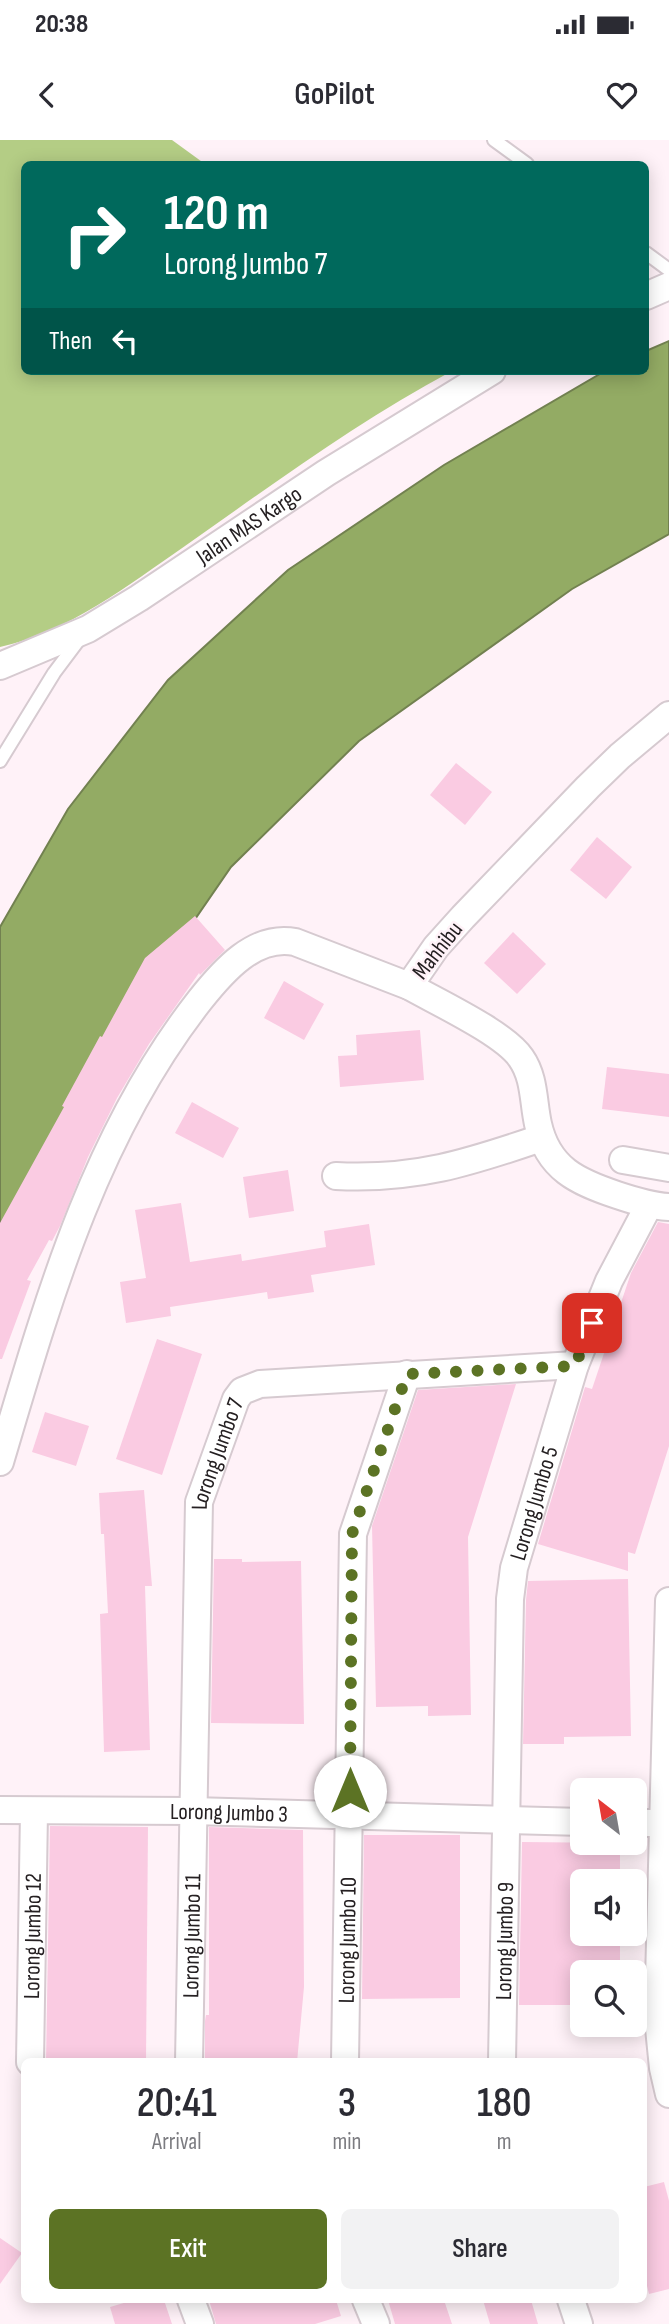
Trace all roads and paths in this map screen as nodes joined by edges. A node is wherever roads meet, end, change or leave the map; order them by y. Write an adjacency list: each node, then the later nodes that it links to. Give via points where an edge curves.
1 (494, 140): 2 (lane)
2 (523, 161)
3 (649, 255): 4 (lane)
4 (669, 270)
5 (669, 286): 6 (street)
6 (649, 295)
7 (485, 375): 8 (street, Jalan MAS Kargo)
8 (88, 629): 9 (street, Jalan MAS Kargo); 11 (lane, via 54,673)
9 (0, 666)
10 (669, 715): 12 (street, Mahhibu, via 612,763 463,917)
11 (0, 761)
12 (409, 986): 13 (street, Mahhibu, via 511,1045 534,1088); 20 (street, via 281,939 249,952 211,987 155,1063 88,1193 52,1291)
13 (541, 1138): 16 (street, via 428,1172 376,1178); 17 (street, Mahhibu, via 558,1164 583,1184)
14 (623, 1160): 15 (street)
15 (669, 1168)
16 (336, 1176)
17 (659, 1206): 18 (street, Lorong Jumbo 5, via 609,1281)
18 (575, 1366): 19 (street, Lorong Jumbo 7); 26 (street, Lorong Jumbo 5, via 509,1598)
19 (407, 1374): 24 (street, Lorong Jumbo 7, via 260,1384 242,1391 236,1399 199,1502); 25 (street, Lorong Jumbo 10, via 352,1534)
20 (0, 1462)
21 (669, 1601): 29 (street)
22 (0, 1810): 23 (street, Lorong Jumbo 3)
23 (34, 1811): 24 (street, Lorong Jumbo 3); 30 (street, Lorong Jumbo 12)
24 (192, 1811): 25 (street, Lorong Jumbo 3); 31 (street, Lorong Jumbo 11)
25 (349, 1817): 26 (street, Lorong Jumbo 3); 32 (street, Lorong Jumbo 10)
26 (505, 1821): 27 (street, Lorong Jumbo 3); 33 (street, Lorong Jumbo 9)
27 (570, 1822)
28 (648, 1823): 29 (street)
29 (666, 1823): 34 (street, via 658,2018)
30 (30, 2058)
31 (189, 2058)
32 (345, 2058)
33 (502, 2058)
34 (669, 2094)
35 (192, 2303): 38 (street)
36 (367, 2303): 39 (street)
37 (573, 2303): 40 (street)
38 (200, 2324)
39 (376, 2324)
40 (579, 2324)

